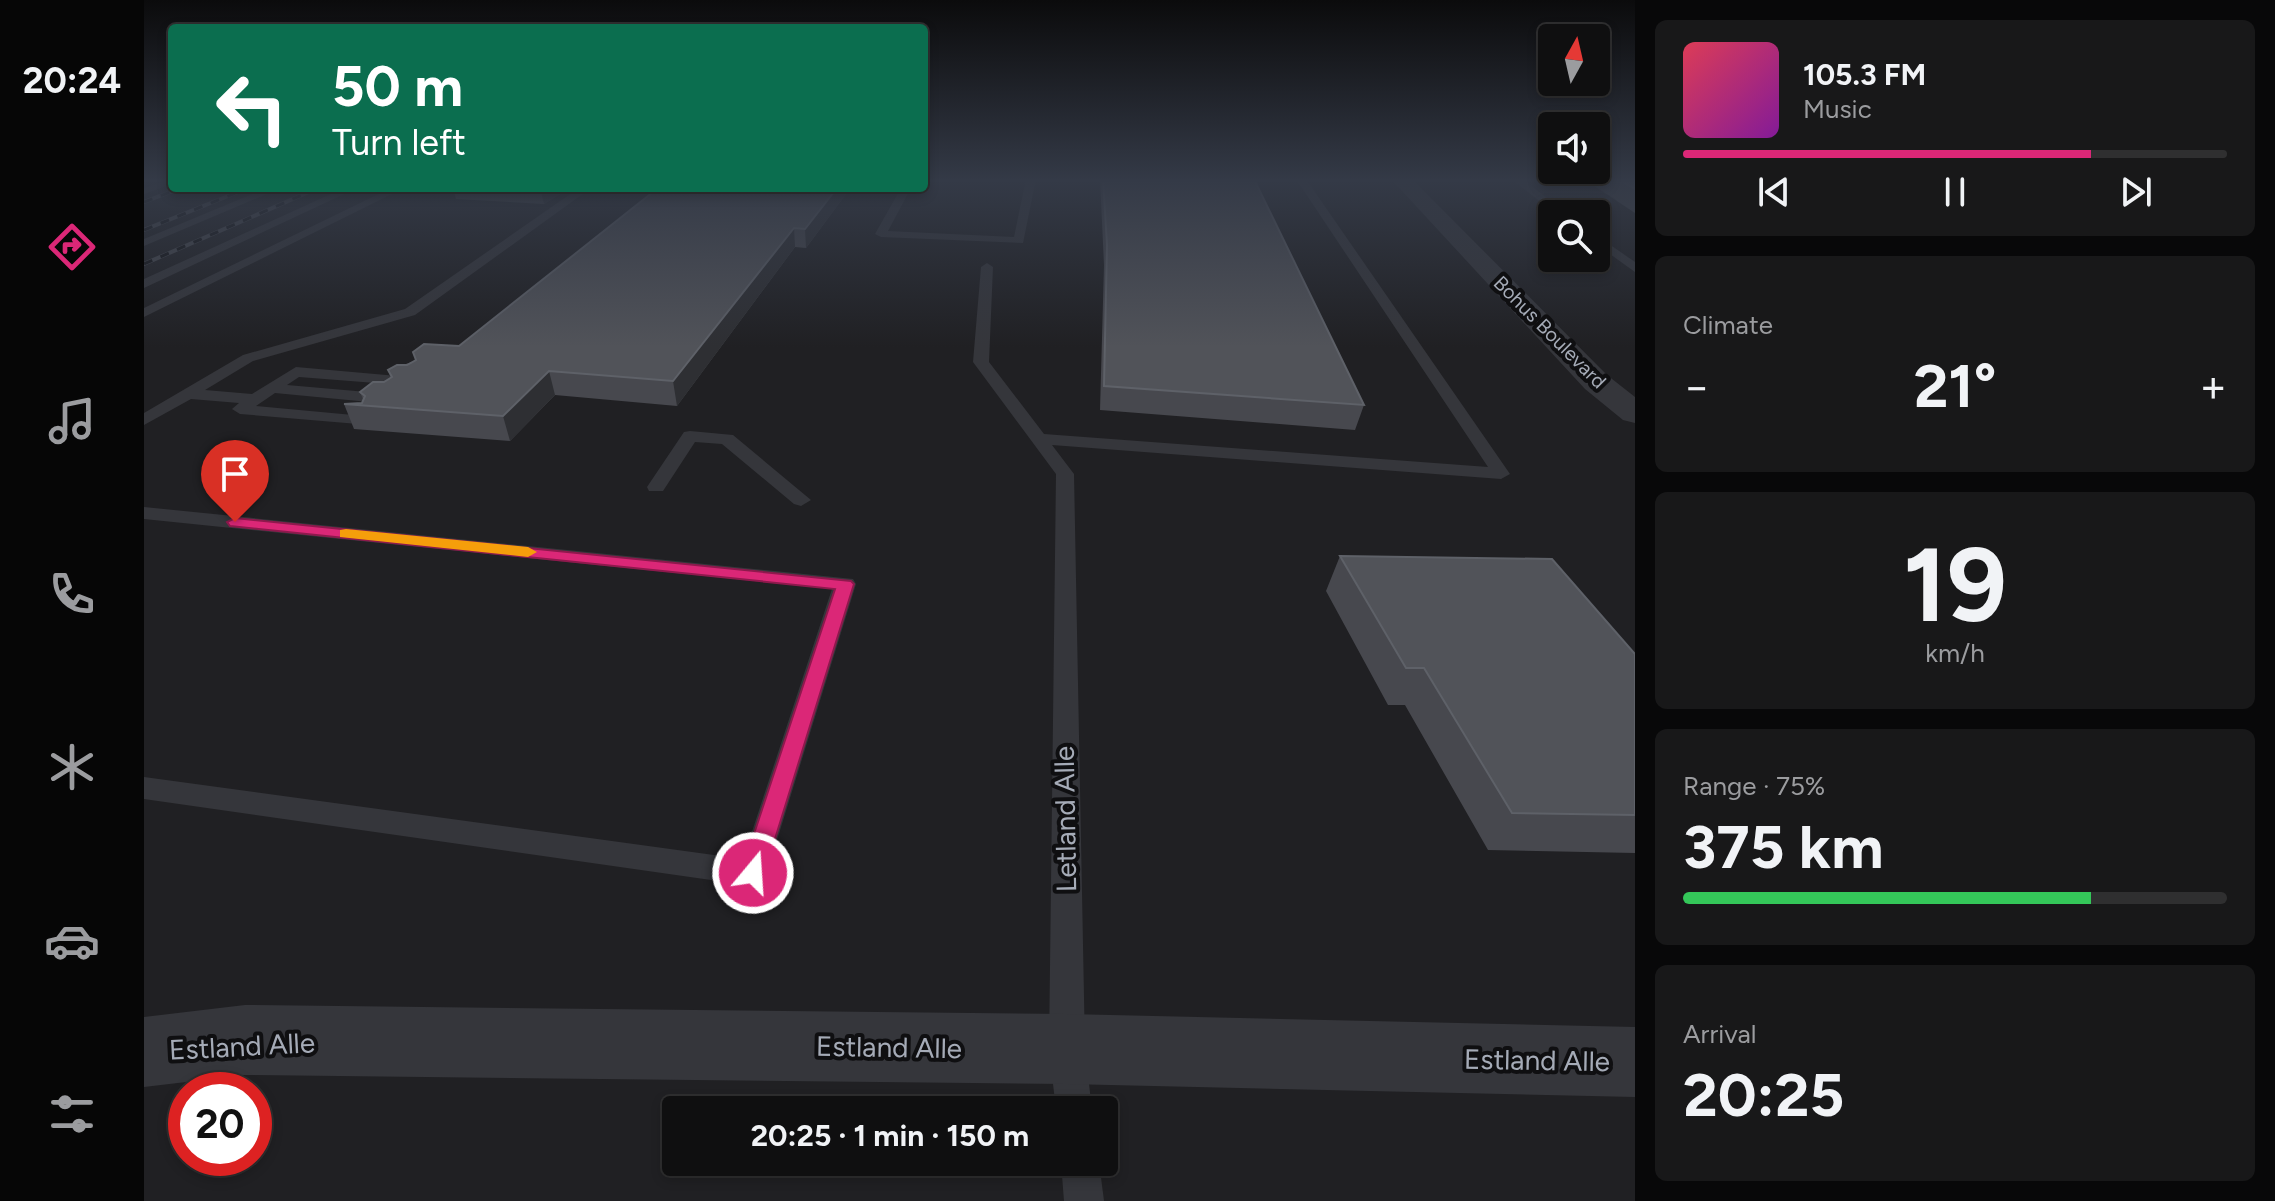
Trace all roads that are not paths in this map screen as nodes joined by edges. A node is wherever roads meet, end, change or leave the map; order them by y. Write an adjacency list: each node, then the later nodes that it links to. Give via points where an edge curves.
1 (163, 235): 9 (lane)
2 (250, 235): 13 (lane)
3 (303, 235): 15 (lane)
4 (519, 235): 20 (lane, via 410,312 248,358)
5 (902, 235): 6 (lane, via 1019,241)
6 (1020, 235)
7 (1339, 235): 25 (lane, via 1501,474)
8 (1455, 235): 17 (street, Bohus Boulevard)
9 (144, 243)
10 (1610, 249): 12 (lane)
11 (987, 267): 25 (lane, Letland Alle, via 981,362)
12 (1635, 268)
13 (144, 284)
14 (144, 304): 15 (lane)
15 (161, 305): 16 (lane)
16 (144, 313)
17 (1596, 382): 19 (street); 22 (street, Bohus Boulevard)
18 (277, 384): 18 (lane, via 403,390 296,372); 21 (lane)
19 (1635, 385)
20 (189, 394): 21 (lane); 23 (lane)
21 (255, 399): 24 (lane, via 240,409)
22 (1635, 413)
23 (144, 420)
24 (364, 421)
25 (1039, 439): 32 (lane, Letland Alle, via 1065,474)
26 (656, 487): 27 (lane, via 690,436 727,439)
27 (801, 500)
28 (144, 513): 29 (lane, via 845,584 753,873)
29 (144, 788)
30 (144, 1052): 32 (street, Estland Alle, via 245,1040)
31 (1635, 1062): 32 (street, Estland Alle)
32 (1070, 1080)
33 (1081, 1176): 34 (lane)
34 (1084, 1201)

